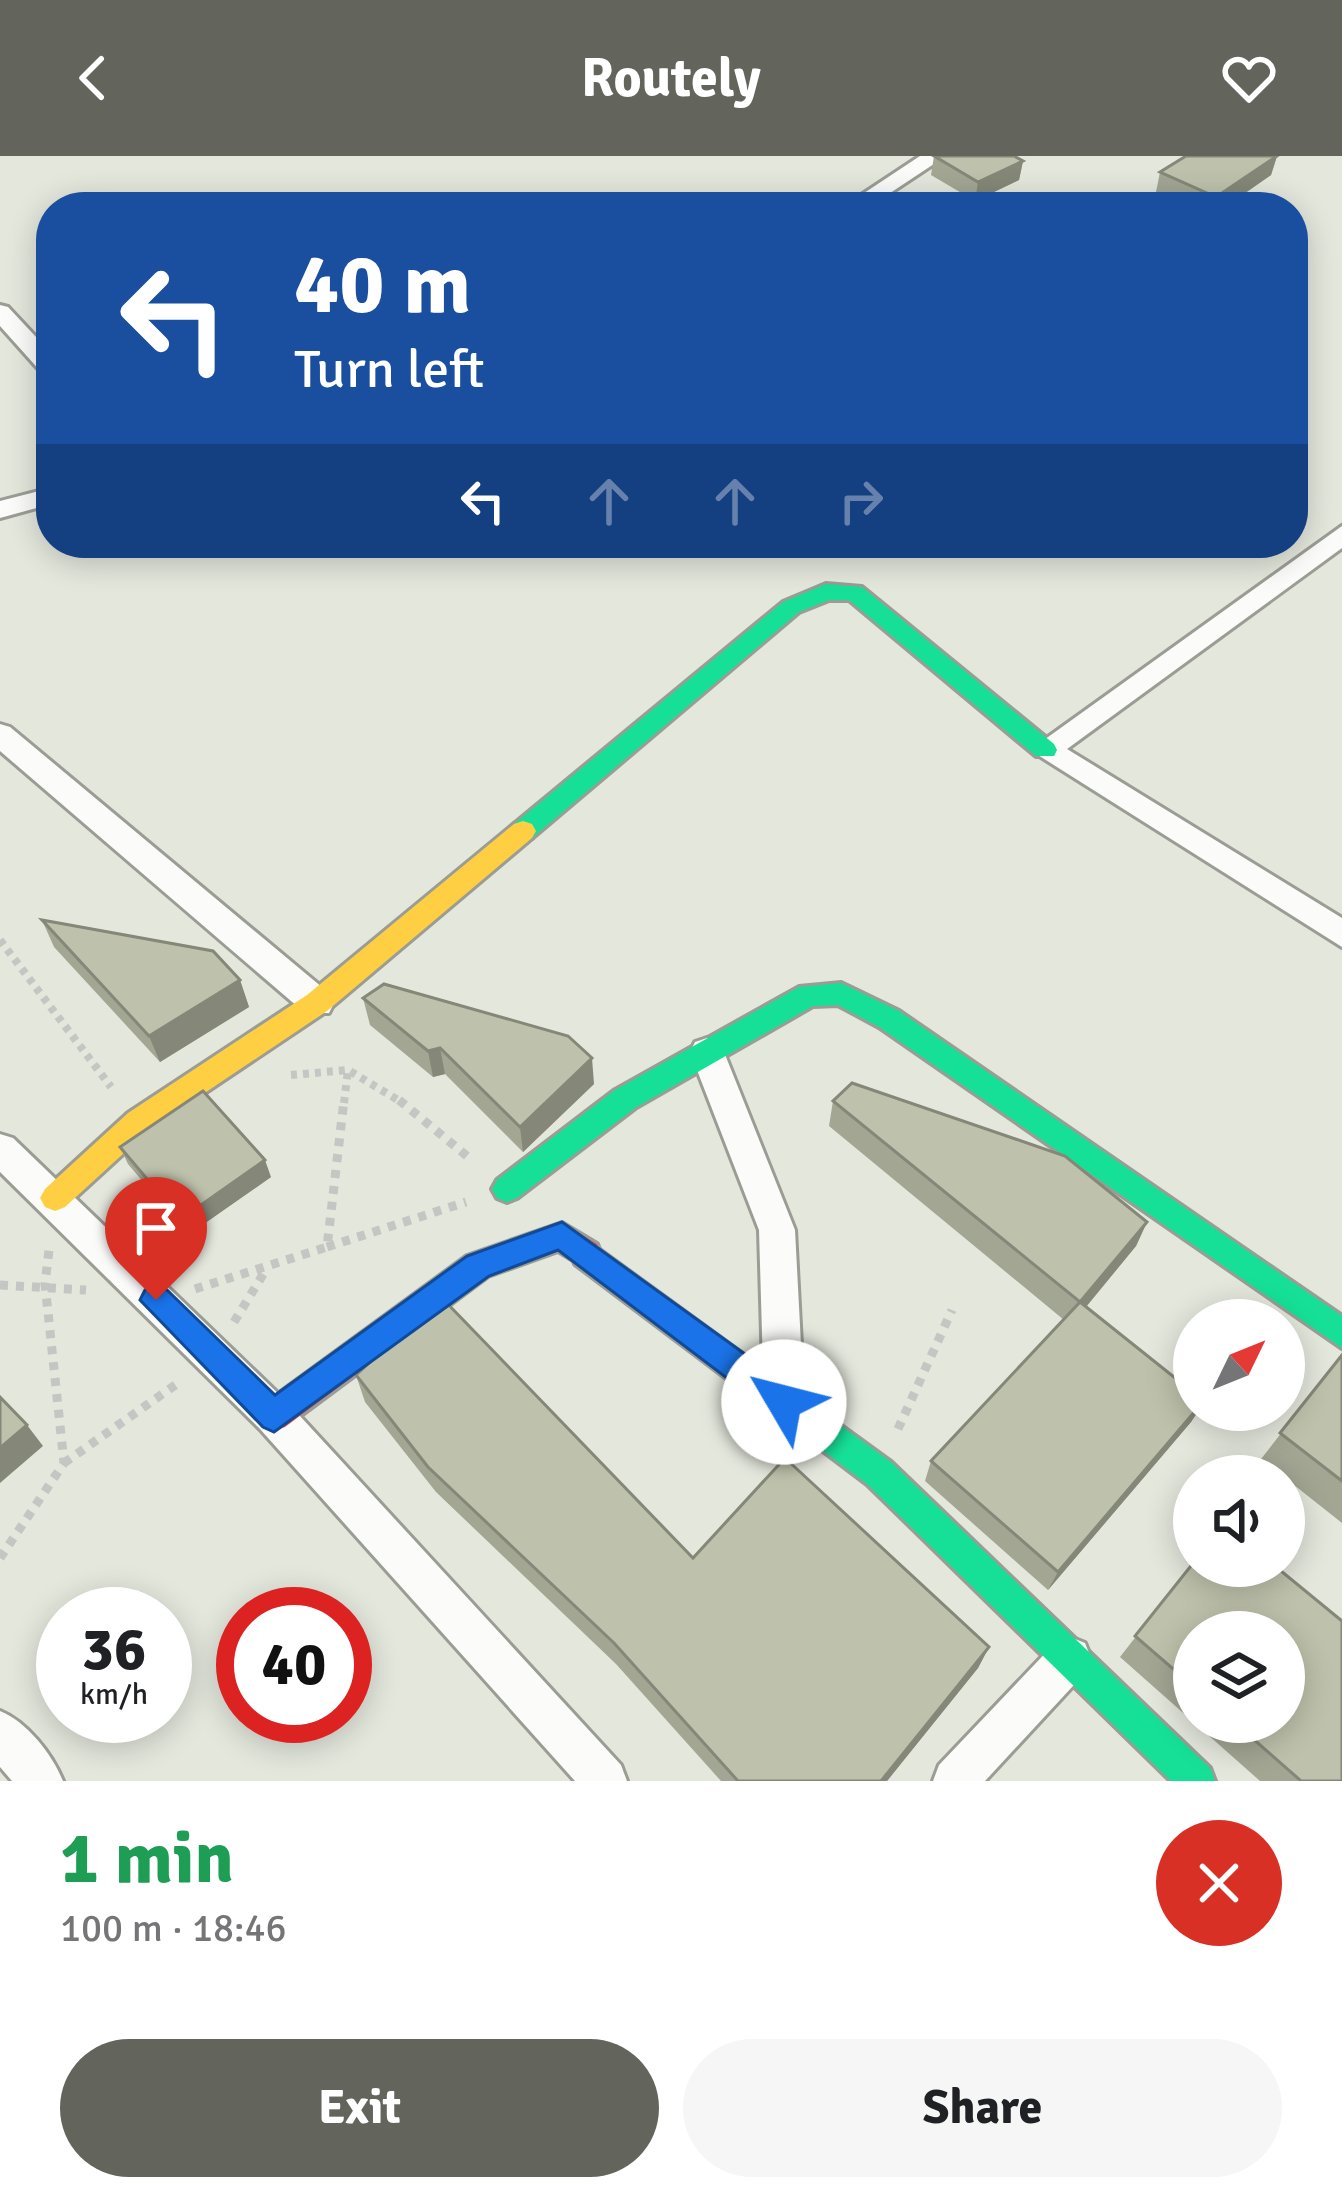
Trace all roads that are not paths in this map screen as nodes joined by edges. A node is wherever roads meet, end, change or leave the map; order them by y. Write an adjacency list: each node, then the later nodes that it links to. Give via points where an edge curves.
1 (934, 156): 2 (street)
2 (878, 192)
3 (0, 313): 4 (street)
4 (36, 352)
5 (36, 500): 6 (street)
6 (0, 510)
7 (1342, 535): 9 (street)
8 (0, 735): 11 (street)
9 (1045, 751): 10 (street); 11 (street, via 880,610 854,592 826,592 791,607)
10 (1342, 934)
11 (316, 1003): 15 (street, via 138,1123)
12 (707, 1052): 14 (street, via 625,1099); 16 (street, via 809,995 841,994 889,1018); 17 (street, via 777,1230)
13 (0, 1150): 15 (street)
14 (507, 1189)
15 (56, 1198): 18 (street)
16 (1332, 1316)
17 (784, 1402): 18 (street, via 562,1235 478,1266); 19 (street, via 879,1473)
18 (274, 1416): 22 (street)
19 (1070, 1658): 23 (street); 24 (street)
20 (0, 1733): 21 (street)
21 (41, 1781)
22 (605, 1781)
23 (955, 1781)
24 (1197, 1781)

